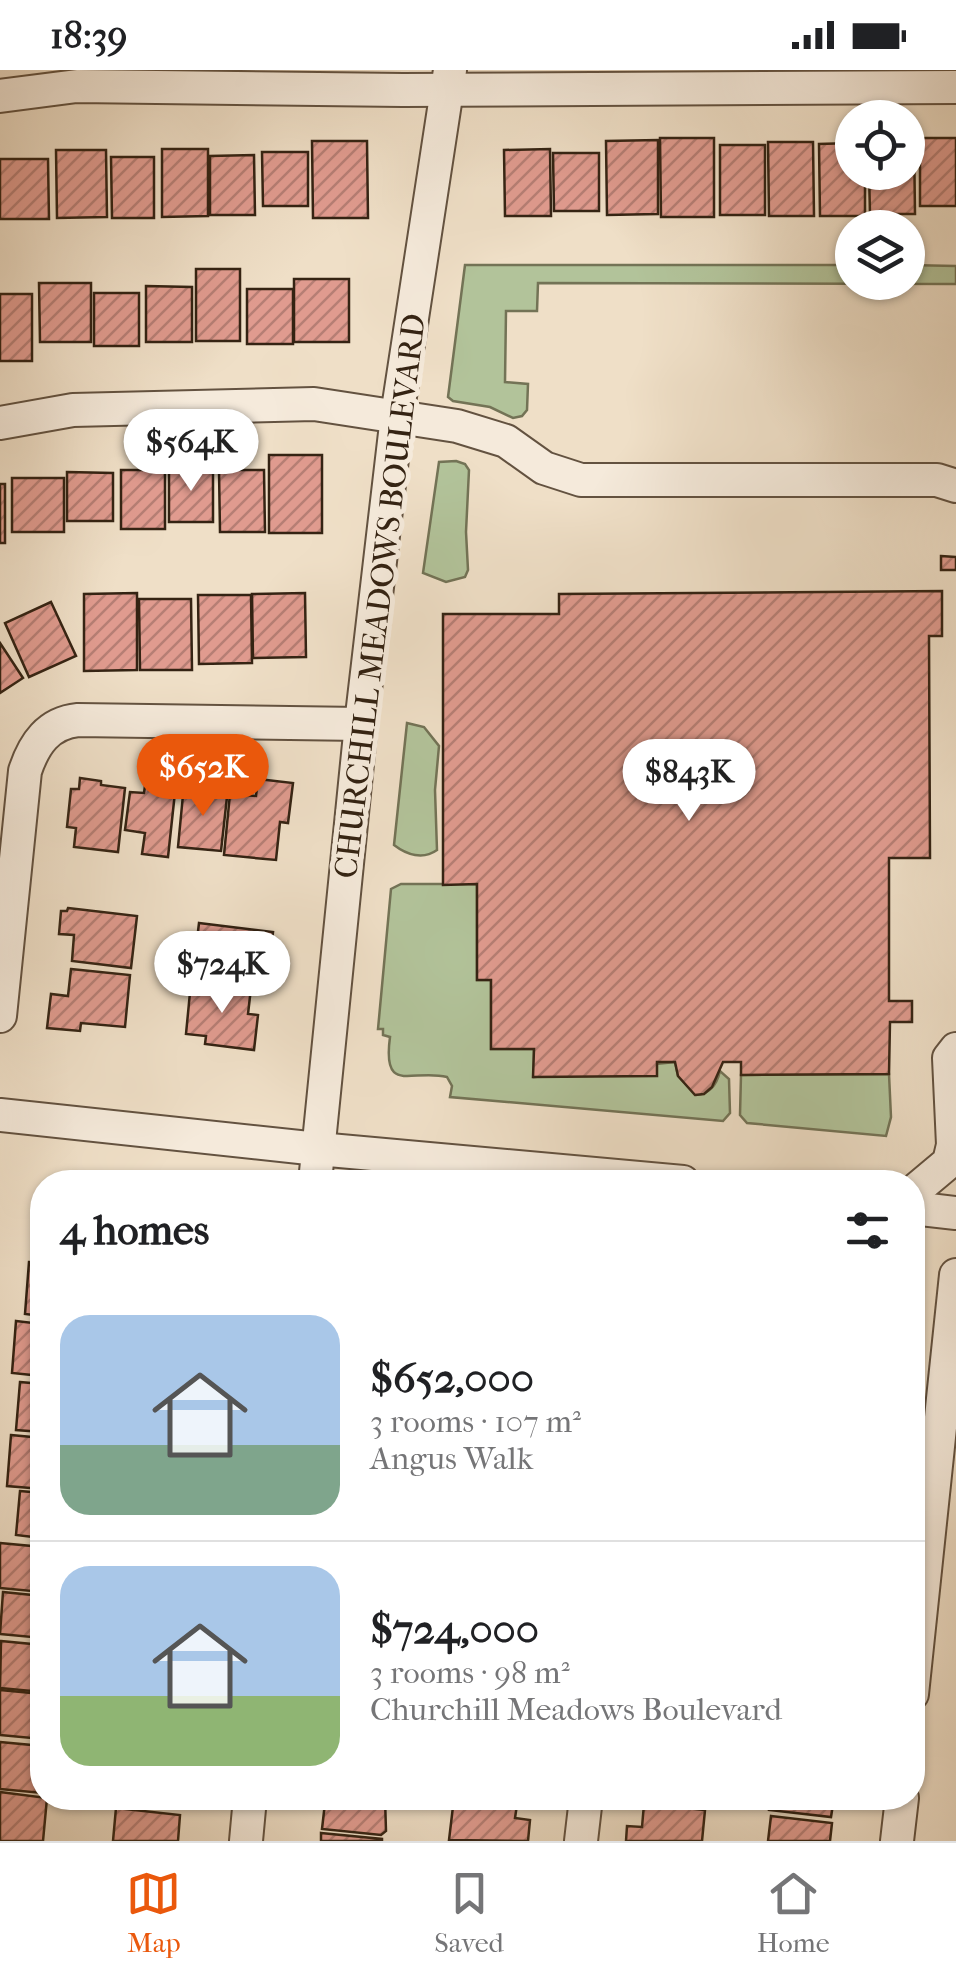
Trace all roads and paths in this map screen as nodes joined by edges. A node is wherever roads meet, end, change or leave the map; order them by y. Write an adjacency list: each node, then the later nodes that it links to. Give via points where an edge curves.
1 (449, 80): 2 (street); 3 (street, via 76,86); 4 (street, CHURCHILL MEADOWS BOULEVARD)
2 (956, 87)
3 (0, 96)
4 (397, 416): 5 (street, via 296,405 73,410); 6 (street, via 506,441 544,468 581,480 937,480); 7 (street, CHURCHILL MEADOWS BOULEVARD)
5 (0, 423)
6 (956, 486)
7 (361, 724): 8 (street, via 78,720 47,732 26,772); 11 (street, CHURCHILL MEADOWS BOULEVARD)
8 (0, 1016)
9 (956, 1048): 14 (street, via 949,1058 953,1145 948,1162)
10 (0, 1115): 11 (street)
11 (318, 1149): 12 (street, CHURCHILL MEADOWS BOULEVARD); 13 (street)
12 (316, 1170)
13 (536, 1170)
14 (925, 1182)
15 (925, 1209): 16 (street)
16 (956, 1213)
17 (956, 1275): 18 (street)
18 (925, 1570)
19 (249, 1810): 22 (street)
20 (585, 1810): 23 (street)
21 (901, 1810): 24 (street)
22 (246, 1841)
23 (581, 1841)
24 (897, 1841)

